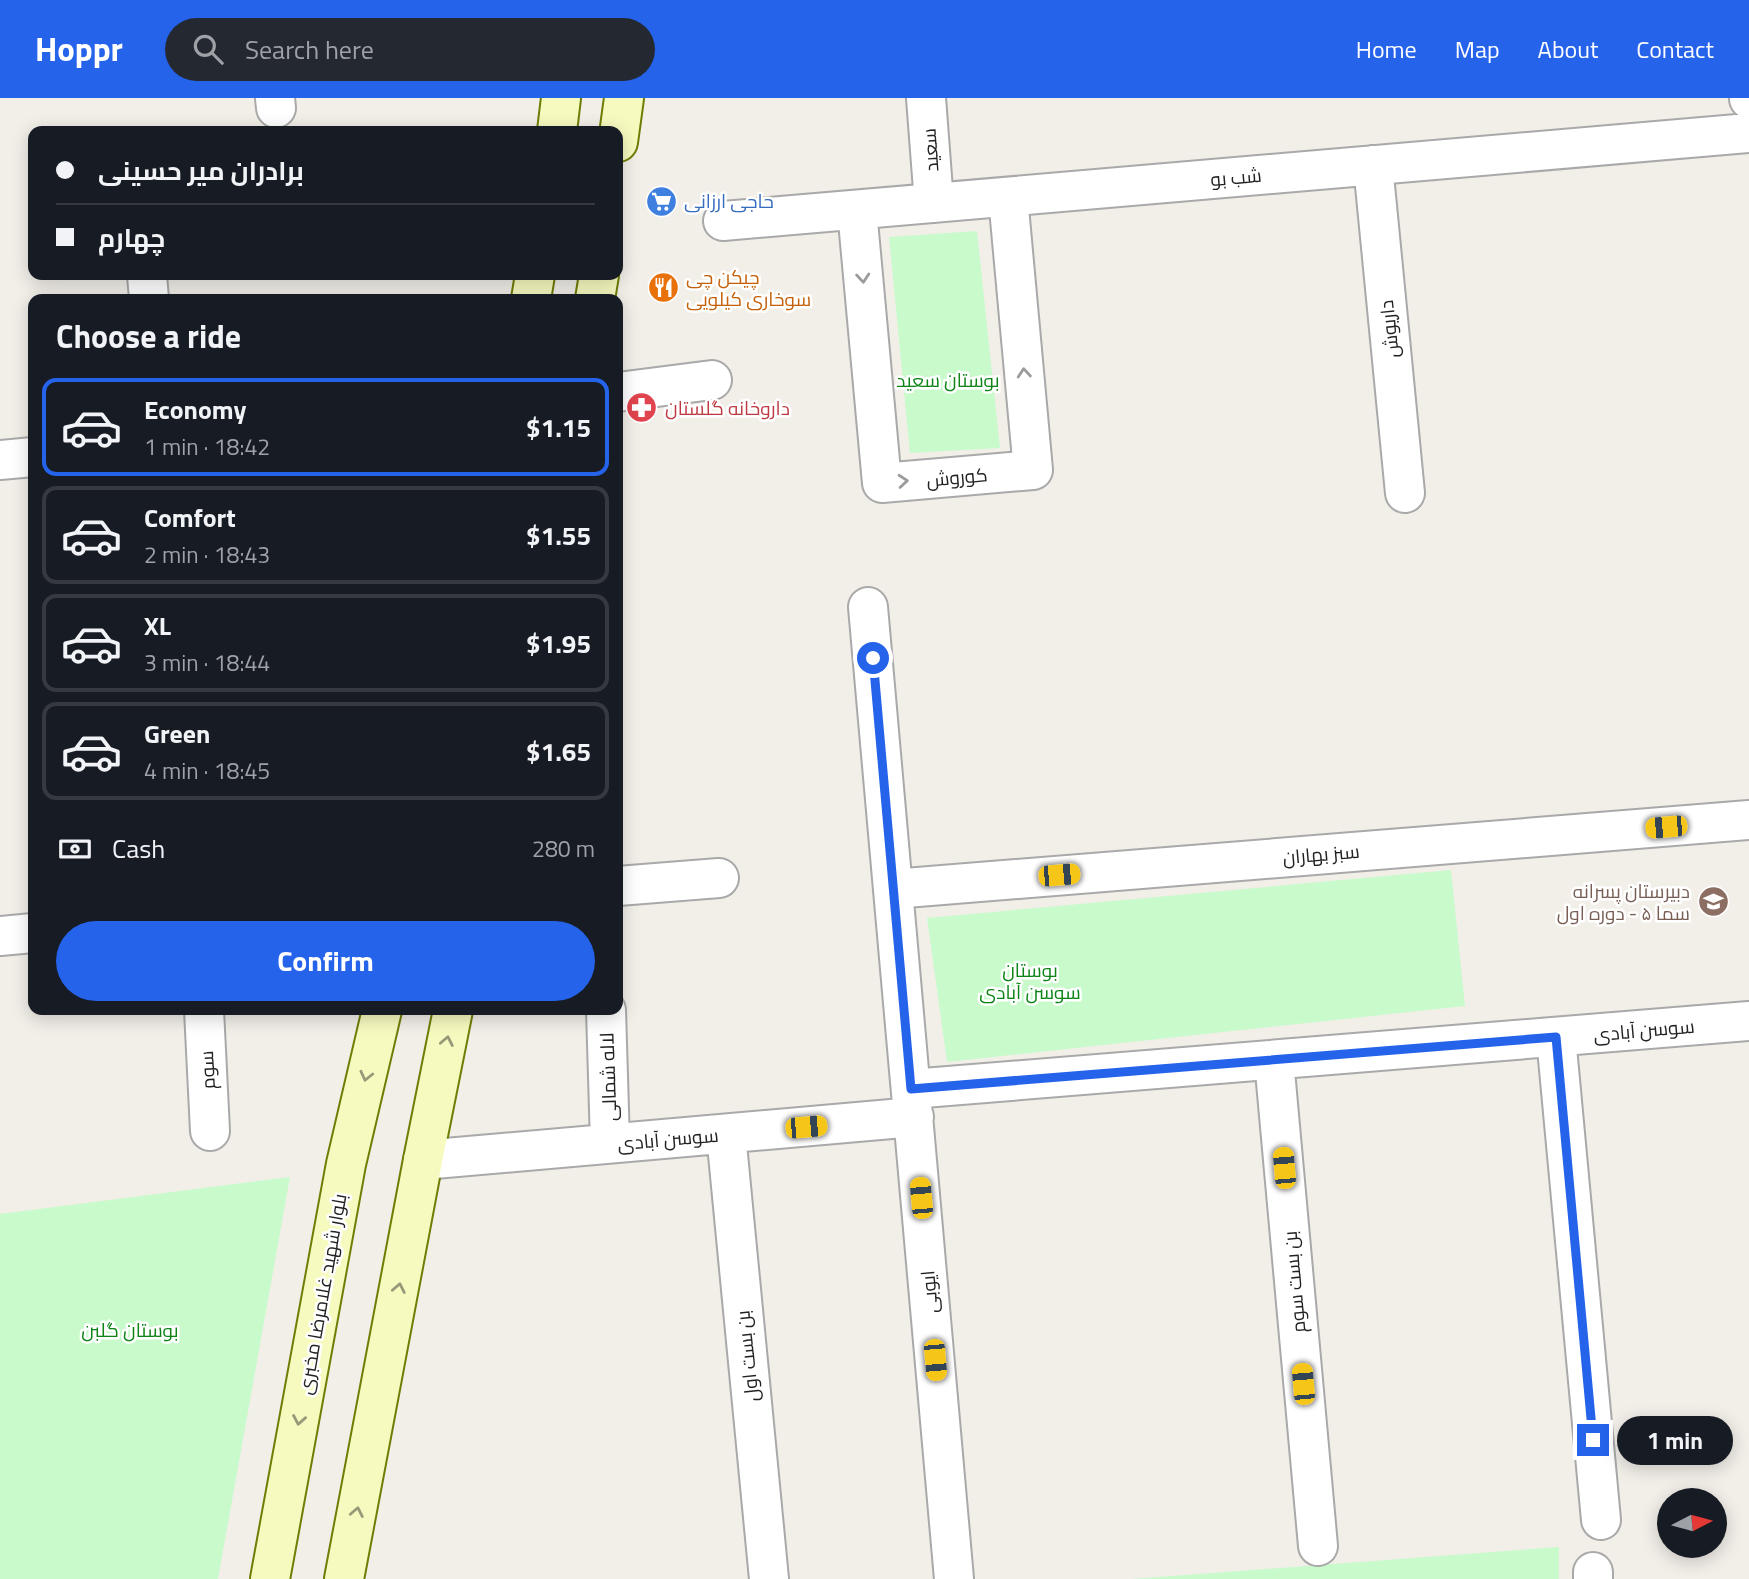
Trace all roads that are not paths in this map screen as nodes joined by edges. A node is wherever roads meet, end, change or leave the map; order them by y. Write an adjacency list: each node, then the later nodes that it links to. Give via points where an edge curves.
1 (562, 98): 4 (main road)
2 (624, 98): 5 (main road)
3 (926, 98): 9 (street, سعید)
4 (558, 126)
5 (620, 126)
6 (1749, 133): 7 (street, شب بو)
7 (1373, 165): 8 (street, شب بو); 16 (street, داریوش)
8 (1008, 197): 9 (street, شب بو); 10 (street, کوروش, one-way to 8, via 882,483 978,475 1033,470)
9 (934, 203): 10 (street, شب بو)
10 (857, 210): 11 (street, شب بو)
11 (723, 221)
12 (712, 380): 13 (street)
13 (623, 391)
14 (28, 457): 15 (street)
15 (0, 460)
16 (1405, 493)
17 (868, 607): 21 (street, ایوبی)
18 (1749, 820): 21 (street, سبز بهاران)
19 (719, 878): 20 (street)
20 (623, 886)
21 (893, 888): 31 (street, ایوبی)
22 (28, 933): 23 (street)
23 (0, 936)
24 (204, 1015): 32 (street, سوم)
25 (381, 1015): 38 (main road, بلوار شهید غلامرضا مخبری, one-way to 38, via 346,1164)
26 (452, 1015): 35 (main road, one-way to 26)
27 (606, 1015): 34 (street, لاله شمالی)
28 (1749, 1021): 29 (street, سوسن آبادی)
29 (1556, 1037): 30 (street, سوسن آبادی); 36 (street)
30 (1274, 1060): 31 (street, سوسن آبادی); 37 (street, بن بست سوم)
31 (912, 1103): 33 (street, سوسن آبادی); 41 (street, ایوبی)
32 (210, 1131)
33 (726, 1134): 34 (street, سوسن آبادی); 40 (street, بن بست اول)
34 (610, 1143): 35 (street, سوسن آبادی)
35 (423, 1160): 39 (main road, one-way to 35)
36 (1601, 1520)
37 (1318, 1546)
38 (270, 1579)
39 (344, 1579)
40 (769, 1579)
41 (954, 1579)

